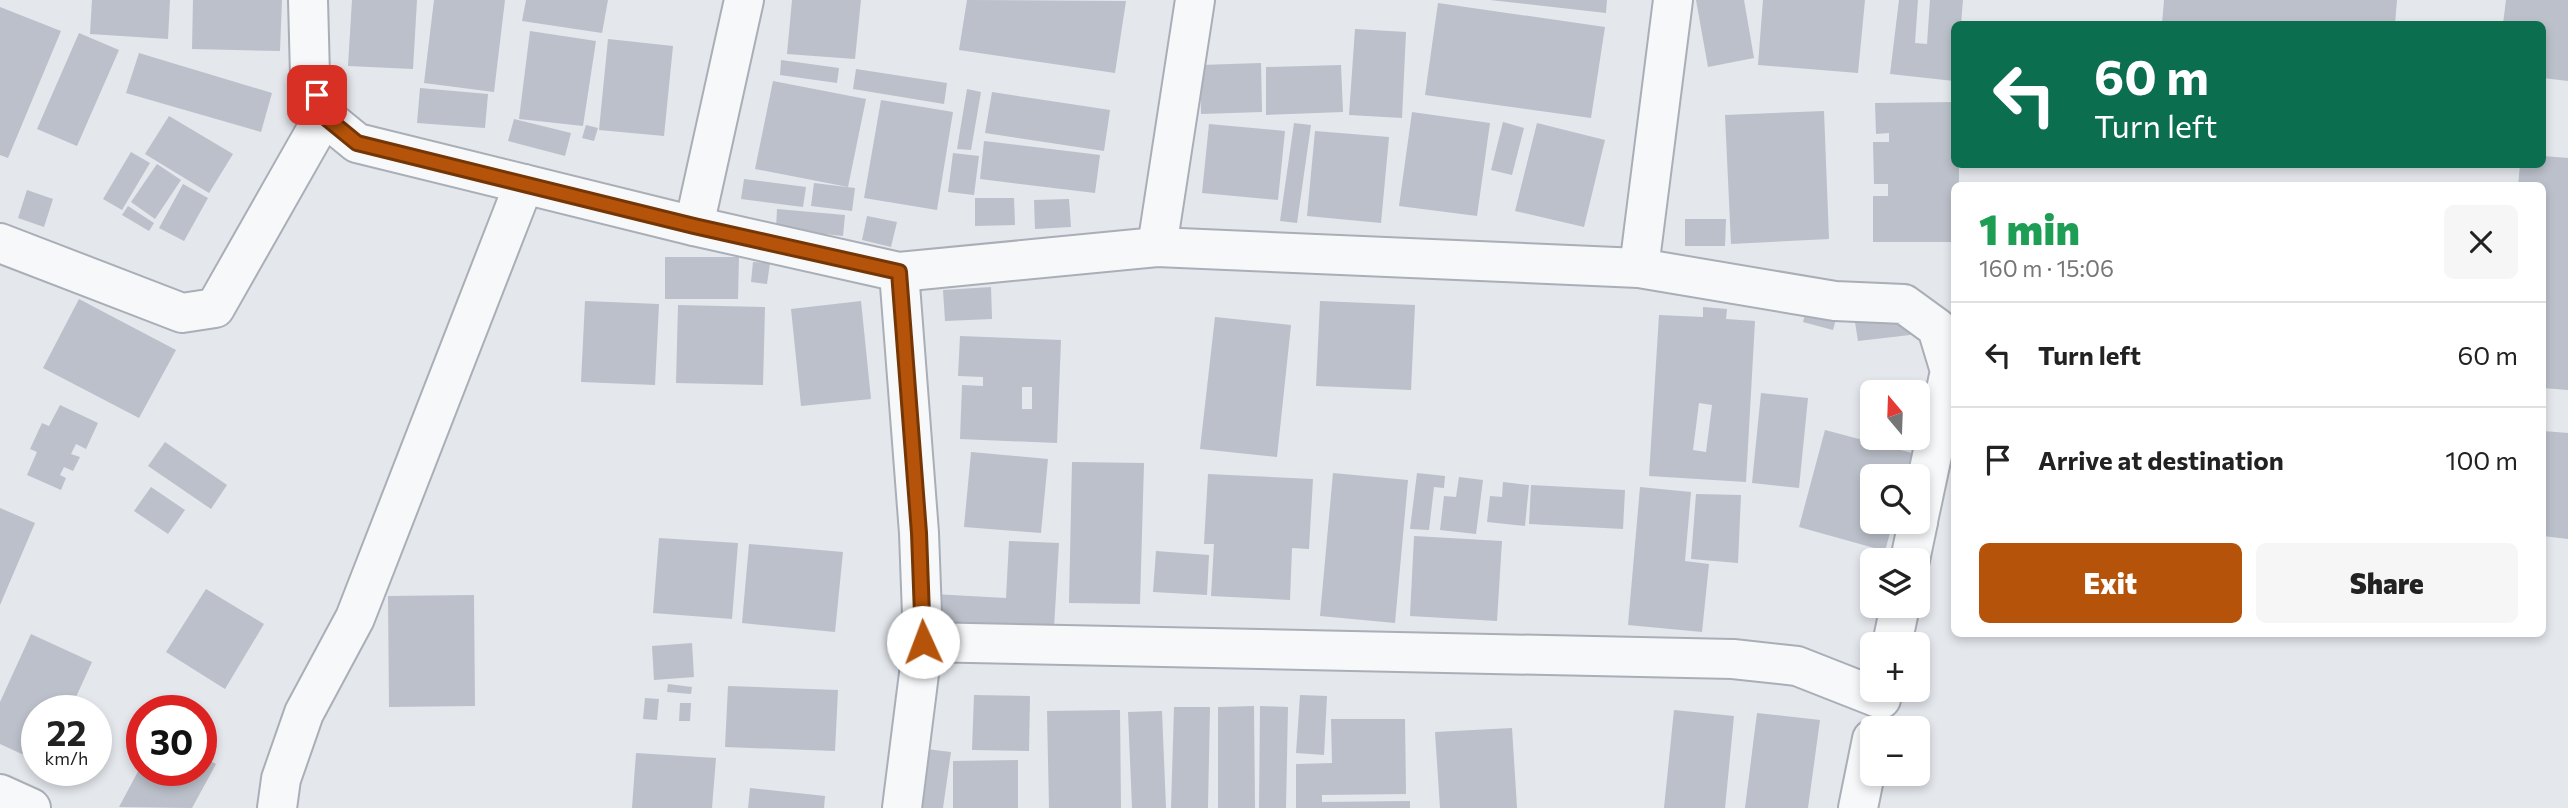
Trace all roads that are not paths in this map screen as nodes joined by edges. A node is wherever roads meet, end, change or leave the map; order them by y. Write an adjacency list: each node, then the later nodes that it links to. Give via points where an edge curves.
1 (308, 0): 5 (street, via 310,75)
2 (744, 0): 7 (street)
3 (1195, 0): 9 (street)
4 (1673, 0): 10 (street)
5 (324, 116): 6 (street, via 357,143); 8 (street, via 215,308 182,313)
6 (524, 184): 7 (street); 18 (street, via 355,618 303,713 281,779)
7 (694, 226): 11 (street)
8 (0, 243)
9 (1157, 247): 10 (street); 11 (street)
10 (1639, 268): 12 (street, via 1835,301 1904,304 1937,328 1950,371)
11 (899, 272): 13 (street)
12 (1930, 465)
13 (923, 642): 14 (street, via 1733,659 1797,666); 19 (street)
14 (1880, 706)
15 (1862, 786): 20 (street)
16 (0, 794): 17 (street)
17 (31, 808)
18 (277, 808)
19 (902, 808)
20 (1858, 808)

